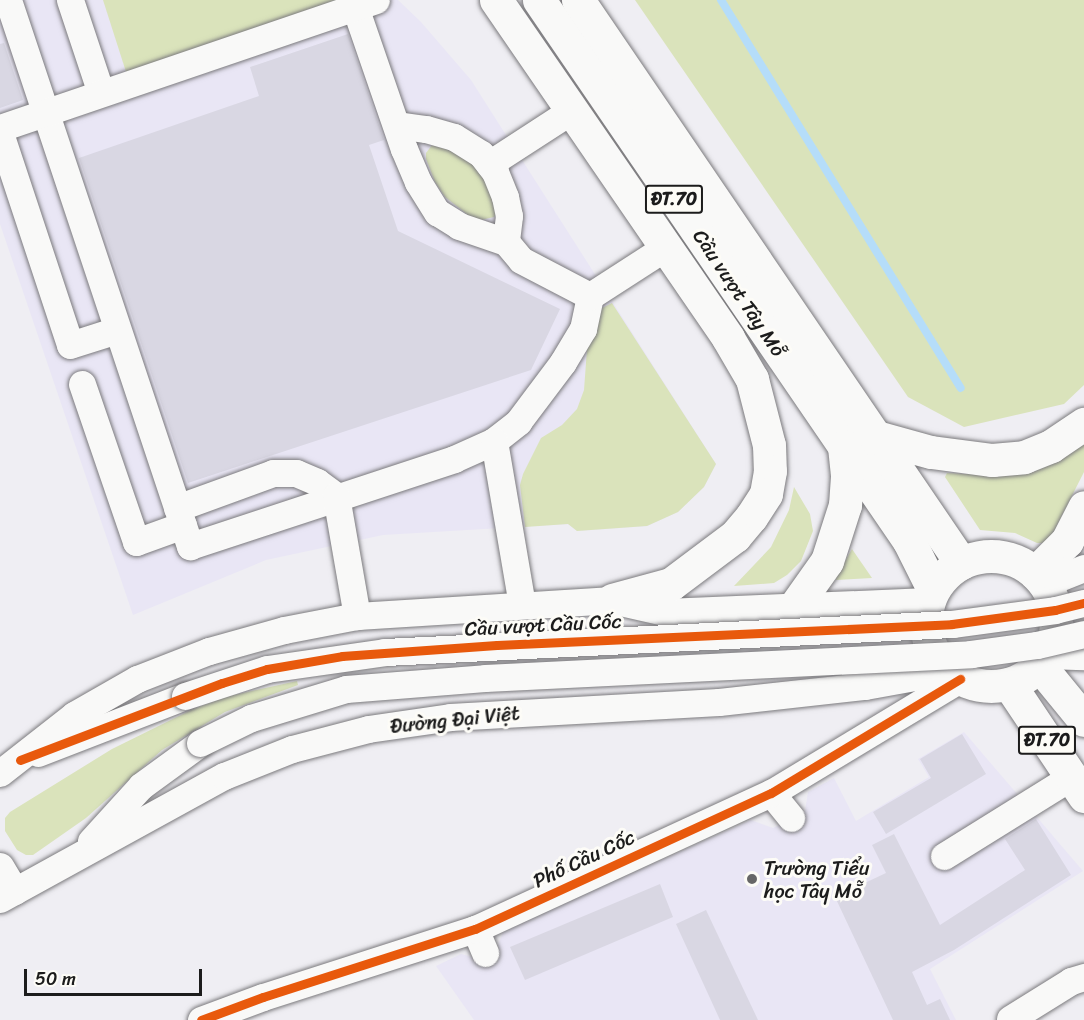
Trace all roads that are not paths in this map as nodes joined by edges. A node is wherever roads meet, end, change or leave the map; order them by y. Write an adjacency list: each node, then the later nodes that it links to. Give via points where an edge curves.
1 (8, 0): 9 (street)
2 (70, 0): 7 (street)
3 (496, 0): 8 (main road)
4 (539, 0): 19 (main road, Cầu vượt Tây Mỗ / ĐT.70)
5 (578, 0): 19 (main road, Cầu vượt Tây Mỗ / ĐT.70)
6 (365, 4): 7 (street); 10 (street)
7 (101, 93): 9 (street)
8 (572, 110): 13 (street); 15 (main road)
9 (45, 112): 11 (street); 17 (street)
10 (397, 125): 13 (street, via 454,137 481,154); 14 (street, via 418,182 437,212 459,226)
11 (0, 128)
12 (0, 133): 17 (street, via 70,345)
13 (489, 164): 14 (street, via 505,196 509,216)
14 (506, 242): 16 (street, via 521,260)
15 (666, 247): 16 (street); 31 (main road, via 752,379 769,445 770,471 766,494 752,517 710,557 671,584)
16 (590, 296): 22 (street, via 583,329 562,362 518,422)
17 (117, 330): 26 (street)
18 (82, 384): 26 (street, via 136,542)
19 (823, 390): 21 (main road, Cầu vượt Tây Mỗ / ĐT.70); 23 (main road, Cầu vượt Tây Mỗ / ĐT.70)
20 (1084, 424): 21 (main road, via 1051,446 1024,457 992,459 931,452)
21 (876, 437): 27 (main road, Cầu vượt Tây Mỗ / ĐT.70)
22 (494, 441): 24 (street, via 454,459); 33 (street)
23 (844, 446): 30 (main road, Cầu vượt Tây Mỗ / ĐT.70, via 909,540); 34 (main road, via 845,505 827,561)
24 (336, 496): 26 (street, via 296,473 273,474); 26 (street, via 190,546); 35 (street)
25 (1084, 507): 29 (main road, via 1067,541)
26 (180, 517)
27 (961, 562): 29 (main road, via 980,556 1000,556 1018,562); 30 (main road, via 945,574)
28 (1084, 568): 29 (street)
29 (1040, 578): 38 (main road, via 1052,597 1056,619 1053,642)
30 (931, 595): 34 (street); 39 (main road, via 925,620 927,639 935,656)
31 (612, 600): 33 (street); 34 (street, via 665,612)
32 (1084, 603): 42 (street, Cầu vượt Cầu Cốc, bridge, via 952,624 342,656 267,669 186,696)
33 (522, 605): 35 (street)
34 (795, 606)
35 (357, 616): 42 (street, via 284,630 209,651 137,679 74,715)
36 (1084, 634): 47 (street, bridge, via 971,654 485,678 346,689 251,718 200,743 141,786)
37 (1084, 656): 38 (street)
38 (1042, 660): 40 (main road); 41 (main road, ĐT.70)
39 (954, 675): 40 (main road, via 993,686); 44 (street, Phố Cầu Cốc); 47 (street, Đường Đại Việt, via 719,702 450,717 368,729 292,749 224,776)
40 (1009, 684): 43 (main road, ĐT.70)
41 (1084, 720)
42 (10, 766)
43 (1078, 787): 46 (street)
44 (771, 793): 45 (street); 52 (street, Phố Cầu Cốc, via 480,941 263,997)
45 (791, 818)
46 (944, 856)
47 (76, 858): 49 (street, Đường Đại Việt)
48 (0, 866): 49 (street)
49 (8, 895)
50 (1084, 976): 51 (street)
51 (1010, 1019)
52 (201, 1020)

